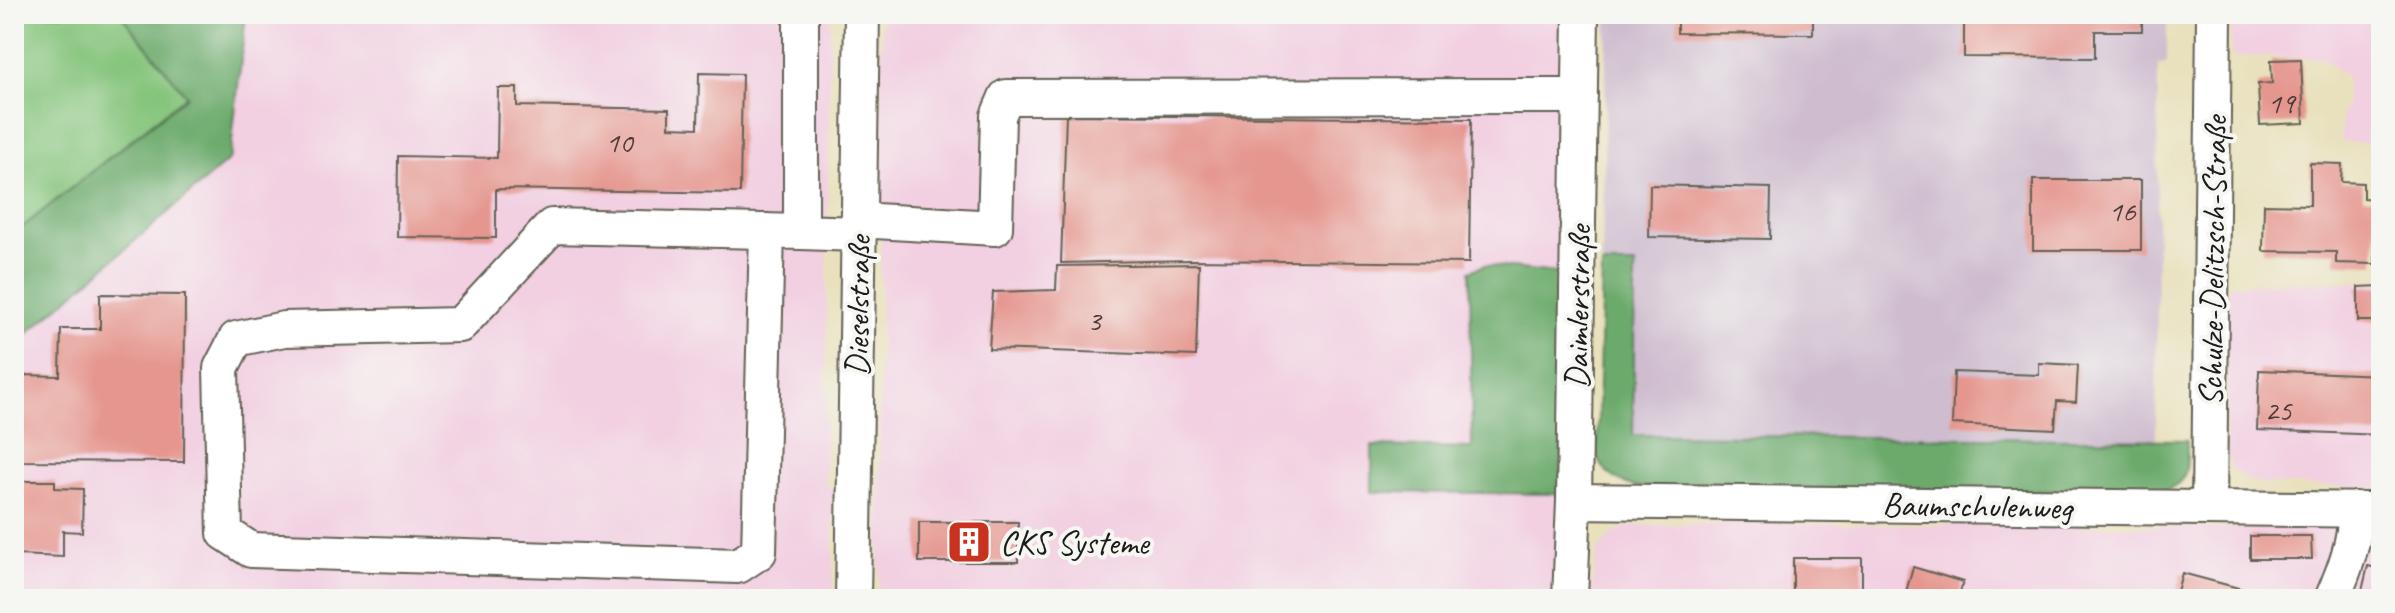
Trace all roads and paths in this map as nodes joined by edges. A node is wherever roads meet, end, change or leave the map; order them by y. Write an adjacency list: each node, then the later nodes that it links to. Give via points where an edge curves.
1 (801, 14): 8 (street)
2 (862, 14): 6 (street, Dieselstraße)
3 (1581, 14): 5 (street, Daimlerstraße)
4 (2214, 14): 10 (street, Schulze-Delitzsch-Straße)
5 (1580, 96): 6 (street, via 1006,97 998,116 995,228); 9 (street, Daimlerstraße)
6 (858, 227): 8 (street); 12 (street, Dieselstraße)
7 (767, 231): 7 (street, via 552,226 460,325 284,329 236,339 221,368 225,533 251,550 738,566 759,552); 8 (street)
8 (801, 232)
9 (1574, 501): 10 (street, Baumschulenweg); 13 (street, Daimlerstraße)
10 (2209, 507): 11 (street, Baumschulenweg)
11 (2368, 510): 14 (street)
12 (853, 599)
13 (1570, 599)
14 (2332, 599)

